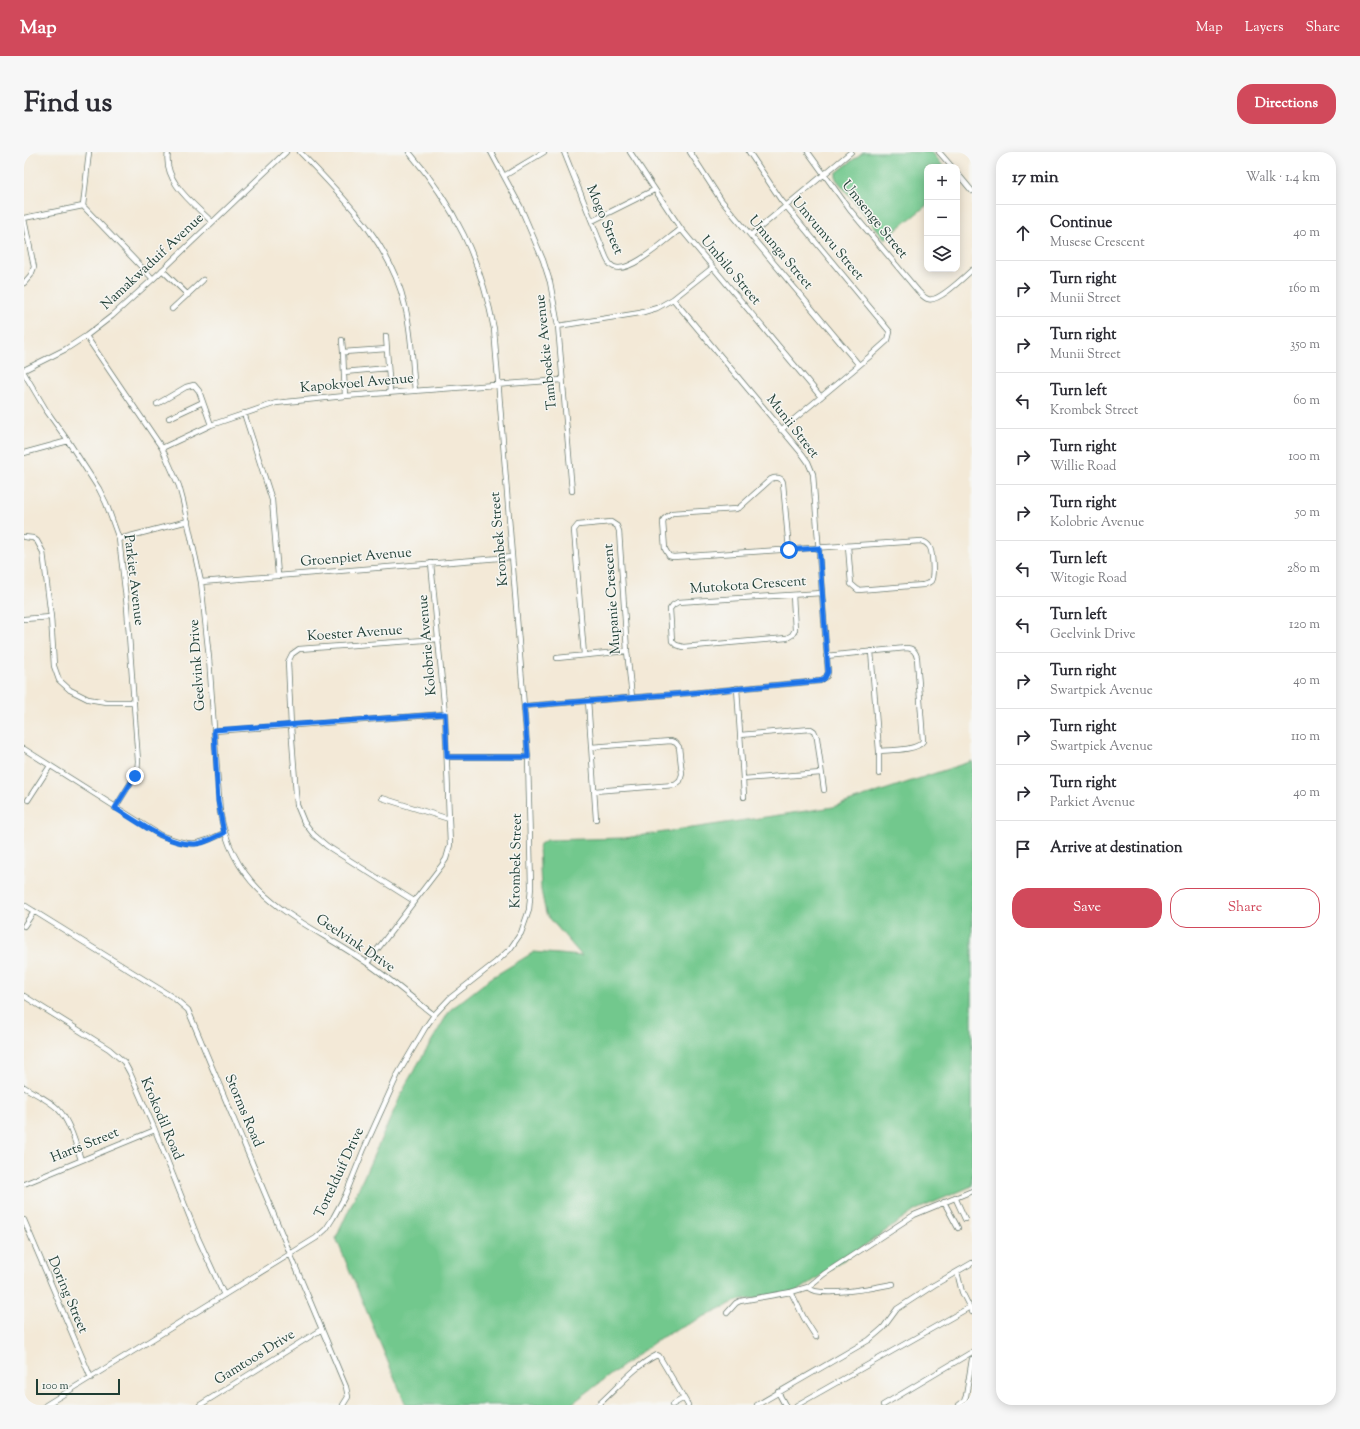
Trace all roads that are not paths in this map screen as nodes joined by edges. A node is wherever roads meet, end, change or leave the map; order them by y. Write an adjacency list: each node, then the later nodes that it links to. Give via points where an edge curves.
1 (90, 152): 22 (street)
2 (168, 152): 25 (street, via 171,177 186,197)
3 (286, 152): 25 (street, Namakwaduif Avenue)
4 (300, 152): 50 (street, via 354,210 386,256 405,305)
5 (409, 152): 49 (street, Krombek Street, via 450,208 478,270 494,329)
6 (491, 152): 17 (street, Tamboekie Avenue)
7 (544, 152): 17 (street)
8 (564, 152): 24 (street, Mogo Street)
9 (630, 152): 19 (street, Umbilo Street)
10 (690, 152): 27 (street, Umunga Street, via 721,200)
11 (749, 152): 21 (street, Umvumvu Street)
12 (808, 152): 16 (street, Umsenge Street)
13 (851, 152): 16 (street)
14 (939, 152): 15 (street)
15 (949, 164)
16 (824, 174): 21 (street); 30 (street, Umsenge Street, via 850,210 926,299 939,298)
17 (504, 176): 37 (street, Tamboekie Avenue, via 543,260)
18 (960, 177): 20 (street)
19 (654, 190): 24 (street); 26 (street, Umbilo Street)
20 (972, 191)
21 (785, 205): 27 (street); 43 (street, Umvumvu Street, via 890,332 889,337)
22 (83, 206): 23 (street); 31 (street)
23 (24, 218): 33 (street, via 34,267)
24 (592, 221): 26 (street, Mogo Street, via 609,263 617,268 644,258)
25 (212, 222): 29 (street, Namakwaduif Avenue)
26 (681, 229): 28 (street, Umbilo Street)
27 (751, 235): 43 (street, Umunga Street)
28 (712, 268): 35 (street); 53 (street, Umbilo Street)
29 (162, 270): 31 (street, Namakwaduif Avenue); 34 (street)
30 (972, 270)
31 (153, 279): 38 (street, Namakwaduif Avenue)
32 (203, 280): 34 (street)
33 (24, 283)
34 (188, 295): 36 (street)
35 (673, 299): 37 (street, via 646,312); 59 (street, Munii Street)
36 (172, 309)
37 (558, 326): 48 (street, Tamboekie Avenue)
38 (86, 336): 45 (street, Namakwaduif Avenue, via 52,358); 61 (street, Geelvink Drive)
39 (386, 336): 41 (street)
40 (342, 340): 42 (street)
41 (387, 349): 42 (street); 44 (street)
42 (343, 352): 46 (street)
43 (859, 365): 53 (street)
44 (388, 368): 46 (street); 51 (street)
45 (24, 370)
46 (344, 372): 52 (street)
47 (24, 374): 60 (street, Parkiet Avenue)
48 (562, 380): 49 (street, Kapokvoel Avenue); 63 (street, Tamboekie Avenue)
49 (498, 385): 50 (street, Kapokvoel Avenue); 70 (street, Krombek Street)
50 (415, 390): 51 (street, Kapokvoel Avenue)
51 (390, 392): 52 (street, Kapokvoel Avenue)
52 (345, 396): 56 (street, Kapokvoel Avenue, via 276,403)
53 (821, 397): 59 (street)
54 (203, 402): 55 (street, via 198,389 191,385); 57 (street); 58 (street)
55 (157, 404)
56 (244, 413): 58 (street, Kapokvoel Avenue); 72 (street, via 272,500)
57 (169, 418)
58 (211, 425): 61 (street, Kapokvoel Avenue)
59 (781, 430): 68 (street, Munii Street, via 811,467)
60 (68, 441): 62 (street); 66 (street, Parkiet Avenue, via 99,489)
61 (162, 448): 64 (street, Geelvink Drive, via 179,486)
62 (24, 453)
63 (572, 491)
64 (188, 521): 66 (street); 73 (street, Geelvink Drive)
65 (24, 537): 76 (street, via 37,541 43,552)
66 (119, 539): 87 (street, Parkiet Avenue)
67 (848, 546): 67 (street, via 924,541 931,549 932,579 922,585 858,590 851,584); 68 (street)
68 (819, 548): 69 (street); 74 (street, Munii Street)
69 (789, 550): 69 (street, via 671,557 665,549 663,522 672,513 736,509 776,477 783,481)
70 (512, 557): 71 (street, Groenpiet Avenue); 88 (street, Krombek Street)
71 (431, 563): 72 (street, Groenpiet Avenue); 78 (street, Kolobrie Avenue)
72 (278, 575): 73 (street, Groenpiet Avenue)
73 (201, 582): 91 (street, Geelvink Drive)
74 (822, 593): 75 (street, Mutokota Crescent); 82 (street, Munii Street)
75 (793, 595): 75 (street, Mutokota Crescent, via 676,603 669,611 671,638 678,646 787,638 795,630)
76 (51, 617): 77 (street); 87 (street, via 55,671 64,686 97,702)
77 (24, 619)
78 (439, 639): 89 (street, Kolobrie Avenue); 90 (street, Koester Avenue, via 296,650 288,662)
79 (627, 651): 81 (street); 81 (street, Mupanie Crescent, via 619,531 614,524 607,522 578,525 574,532); 85 (street, Mupanie Crescent)
80 (871, 651): 82 (street); 95 (street); 95 (street, via 912,649 916,652 920,687 922,743 914,747)
81 (584, 654): 83 (street)
82 (826, 656): 84 (street, Munii Street, via 828,674 820,681)
83 (557, 658)
84 (737, 688): 85 (street, Munii Street); 92 (street)
85 (632, 697): 86 (street, Munii Street)
86 (588, 700): 88 (street, Munii Street); 93 (street)
87 (134, 702): 107 (street, Parkiet Avenue, via 138,766 135,776)
88 (524, 706): 97 (street, Krombek Street)
89 (445, 714): 90 (street); 96 (street, Kolobrie Avenue)
90 (291, 726): 91 (street); 111 (street, Koester Avenue, via 297,805 308,828 327,846)
91 (214, 730): 110 (street, Geelvink Drive, via 218,801)
92 (740, 735): 99 (street, via 811,729 817,738); 101 (street)
93 (591, 747): 103 (street); 103 (street, via 671,741 679,747 682,774 680,781 675,785)
94 (24, 749): 98 (street)
95 (879, 751): 100 (street)
96 (447, 757): 97 (street); 108 (street, Kolobrie Avenue)
97 (528, 757): 115 (street, Krombek Street, via 530,898 524,926)
98 (50, 766): 106 (street); 107 (street)
99 (821, 773): 101 (street); 102 (street)
100 (880, 774)
101 (743, 779): 105 (street)
102 (824, 790)
103 (594, 791): 109 (street)
104 (382, 798): 108 (street)
105 (744, 798)
106 (28, 800)
107 (115, 808): 110 (street, via 160,836 184,843 203,843)
108 (449, 819): 111 (street, Kolobrie Avenue, via 450,845 446,859)
109 (596, 819)
110 (224, 833): 116 (street, Geelvink Drive, via 240,867 262,894 278,907)
111 (414, 901): 116 (street, Kolobrie Avenue)
112 (24, 904): 113 (street, Storms Road)
113 (34, 911): 114 (street); 129 (street, Storms Road, via 174,998 188,1010)
114 (24, 926)
115 (515, 943): 118 (street, Tortelduif Drive, via 500,959 450,998)
116 (367, 963): 118 (street, Geelvink Drive)
117 (24, 996): 120 (street, Krokodil Road, via 120,1057 130,1073)
118 (434, 1015): 129 (street, Tortelduif Drive, via 398,1074 334,1218 321,1233)
119 (24, 1087): 121 (street, via 62,1113)
120 (155, 1130): 121 (street, Harts Street); 135 (street, Krokodil Road)
121 (81, 1160): 122 (street, Harts Street)
122 (24, 1184)
123 (972, 1191): 124 (street)
124 (955, 1197): 125 (street); 126 (street)
125 (944, 1202): 128 (street); 133 (street, via 914,1215)
126 (965, 1219)
127 (24, 1220): 142 (street, Doring Street)
128 (958, 1228)
129 (290, 1253): 135 (street, Tortelduif Drive); 138 (street, Storms Road)
130 (972, 1263): 131 (street)
131 (957, 1272): 136 (street, via 962,1292); 143 (street, via 934,1284 897,1310 883,1328 869,1340)
132 (893, 1284): 133 (street, via 870,1289 828,1292 813,1291)
133 (808, 1287): 134 (street)
134 (791, 1292): 137 (street, via 740,1301); 139 (street)
135 (224, 1295): 142 (street, Tortelduif Drive)
136 (971, 1310): 153 (street)
137 (727, 1313)
138 (322, 1329): 145 (street, Storms Road, via 346,1387 348,1397); 147 (street, Gamtoos Drive)
139 (816, 1337)
140 (972, 1352): 154 (street)
141 (972, 1359): 155 (street, via 966,1396)
142 (91, 1378): 146 (street, Tortelduif Drive)
143 (778, 1392): 151 (street); 152 (street)
144 (684, 1398): 148 (street, via 657,1355 633,1372); 149 (street); 150 (street)
145 (345, 1403)
146 (46, 1405)
147 (200, 1405)
148 (598, 1405)
149 (672, 1405)
150 (688, 1405)
151 (757, 1405)
152 (785, 1405)
153 (797, 1405)
154 (883, 1405)
155 (959, 1405)

